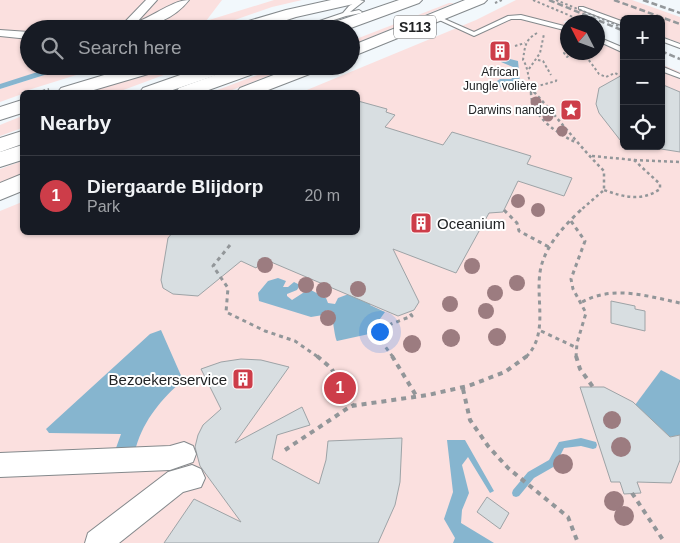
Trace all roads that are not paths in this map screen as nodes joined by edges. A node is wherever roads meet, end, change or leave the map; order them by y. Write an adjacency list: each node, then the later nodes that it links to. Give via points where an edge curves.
1 (152, 0): 10 (street)
2 (184, 0): 11 (street)
3 (414, 0): 8 (main road)
4 (440, 0): 17 (main road)
5 (479, 0): 9 (main road, S113)
6 (356, 6): 8 (main road); 12 (main road, via 292,13); 13 (lane)
7 (581, 8): 15 (lane)
8 (381, 12): 14 (main road)
9 (438, 18): 16 (lane, via 474,34 510,17); 23 (main road, S113)
10 (133, 20)
11 (156, 20)
12 (269, 20)
13 (321, 20)
14 (358, 20)
15 (620, 23)
16 (560, 27)
17 (360, 29)
18 (0, 33): 19 (street)
19 (20, 35)
20 (665, 40): 22 (lane)
21 (605, 42): 24 (lane)
22 (680, 46)
23 (360, 48)
24 (620, 49)
25 (665, 70): 32 (lane)
26 (117, 75): 33 (main road)
27 (120, 75): 34 (main road)
28 (180, 75): 35 (main road)
29 (199, 75): 36 (main road)
30 (234, 75): 37 (main road)
31 (291, 75): 38 (main road)
32 (680, 76)
33 (66, 90)
34 (74, 90)
35 (153, 90)
36 (155, 90)
37 (194, 90)
38 (252, 90)
39 (20, 107): 40 (main road)
40 (0, 114)
41 (20, 138): 42 (main road)
42 (0, 145)
43 (20, 153): 44 (main road)
44 (0, 160)
45 (20, 183): 46 (main road)
46 (0, 192)
47 (0, 465): 48 (street, via 170,458 188,466 177,481)
48 (98, 543)

